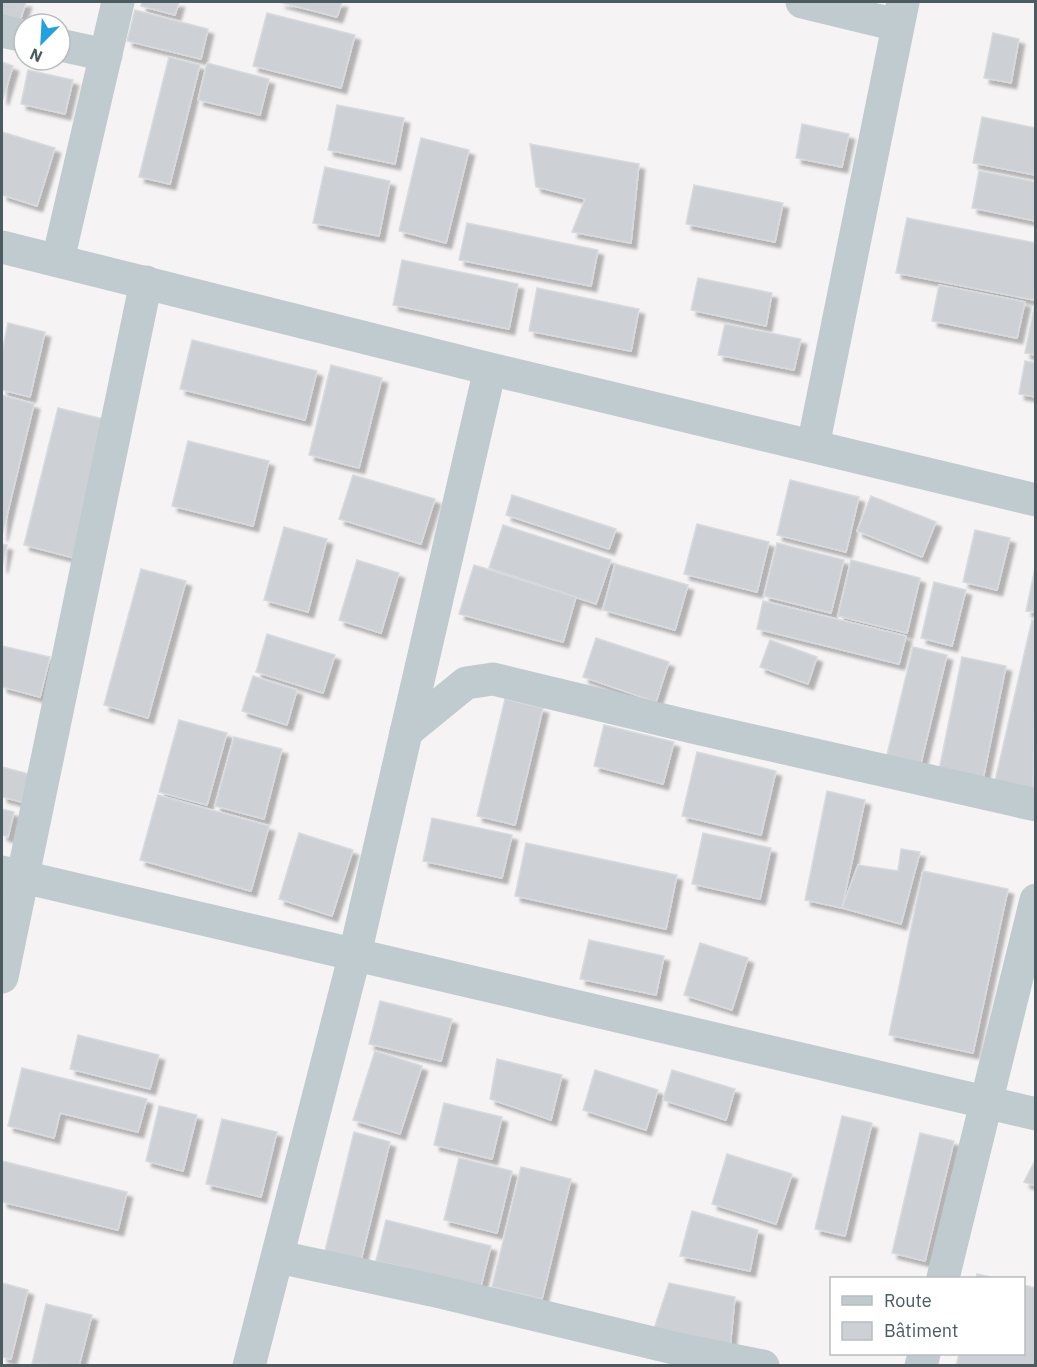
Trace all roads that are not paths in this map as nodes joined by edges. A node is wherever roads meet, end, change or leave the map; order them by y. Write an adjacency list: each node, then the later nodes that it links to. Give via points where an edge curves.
1 (118, 2): 5 (street)
2 (802, 2): 3 (street)
3 (900, 13): 10 (street)
4 (72, 48): 5 (street)
5 (106, 56): 7 (street)
6 (2, 247): 7 (street)
7 (58, 260): 8 (street)
8 (146, 282): 9 (street); 14 (street)
9 (490, 369): 10 (street); 12 (street)
10 (813, 446): 11 (street)
11 (1035, 500)
12 (406, 732): 13 (street, via 466,682 493,679); 16 (street)
13 (1035, 805)
14 (13, 875): 16 (street); 17 (street)
15 (1035, 900): 18 (street)
16 (356, 954): 18 (street); 20 (street)
17 (2, 977)
18 (986, 1105): 19 (street); 21 (street)
19 (1035, 1114)
20 (279, 1257): 22 (street); 23 (street, via 682,1350)
21 (943, 1277)
22 (249, 1365)
23 (763, 1365)

